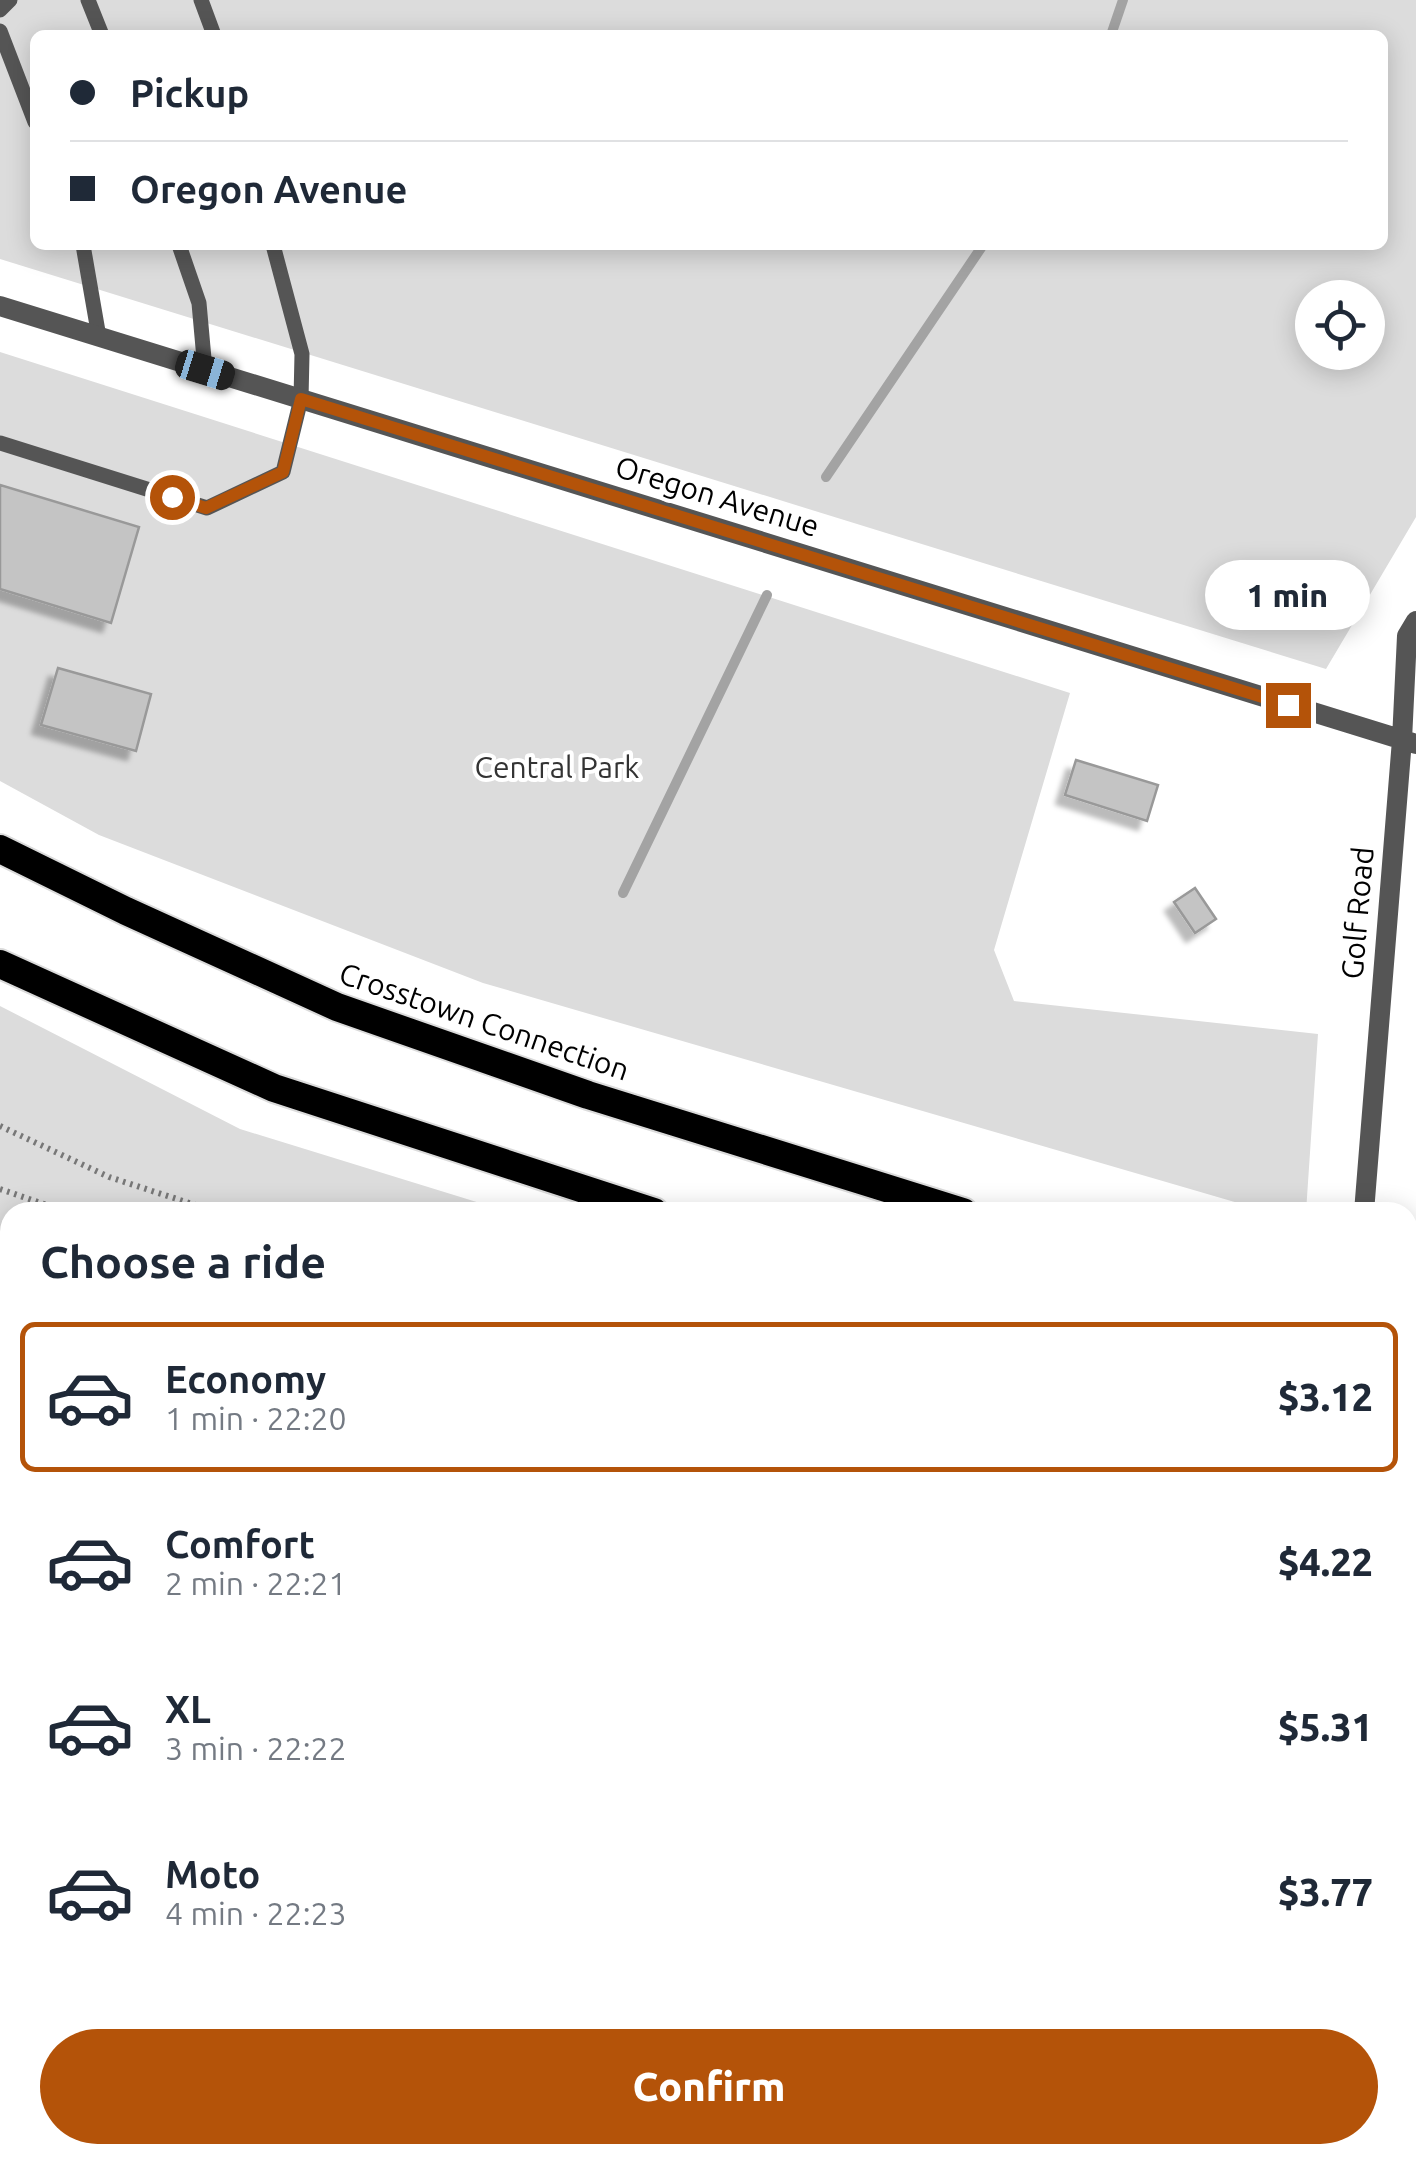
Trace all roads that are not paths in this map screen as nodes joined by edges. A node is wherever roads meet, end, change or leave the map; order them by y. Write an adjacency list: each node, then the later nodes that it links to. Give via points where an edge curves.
1 (10, 0): 4 (lane)
2 (88, 0): 5 (lane)
3 (201, 0): 6 (lane)
4 (0, 10)
5 (100, 30)
6 (212, 30)
7 (0, 31): 8 (lane)
8 (30, 109)
9 (83, 250): 13 (lane)
10 (181, 250): 14 (lane, via 199,304)
11 (274, 250): 15 (lane, via 302,354)
12 (0, 306): 13 (street, Oregon Avenue)
13 (99, 337): 14 (street, Oregon Avenue)
14 (205, 370): 15 (street, Oregon Avenue)
15 (301, 399): 16 (lane, via 283,472 206,508); 18 (street, Oregon Avenue)
16 (0, 443)
17 (1416, 621): 18 (street, Golf Road, via 1407,636)
18 (1409, 742): 23 (street, Golf Road)
19 (0, 849): 22 (highway, Crosstown Connection, via 337,1007)
20 (0, 964): 21 (highway, via 274,1088)
21 (623, 1202)
22 (931, 1202)
23 (1365, 1202)

